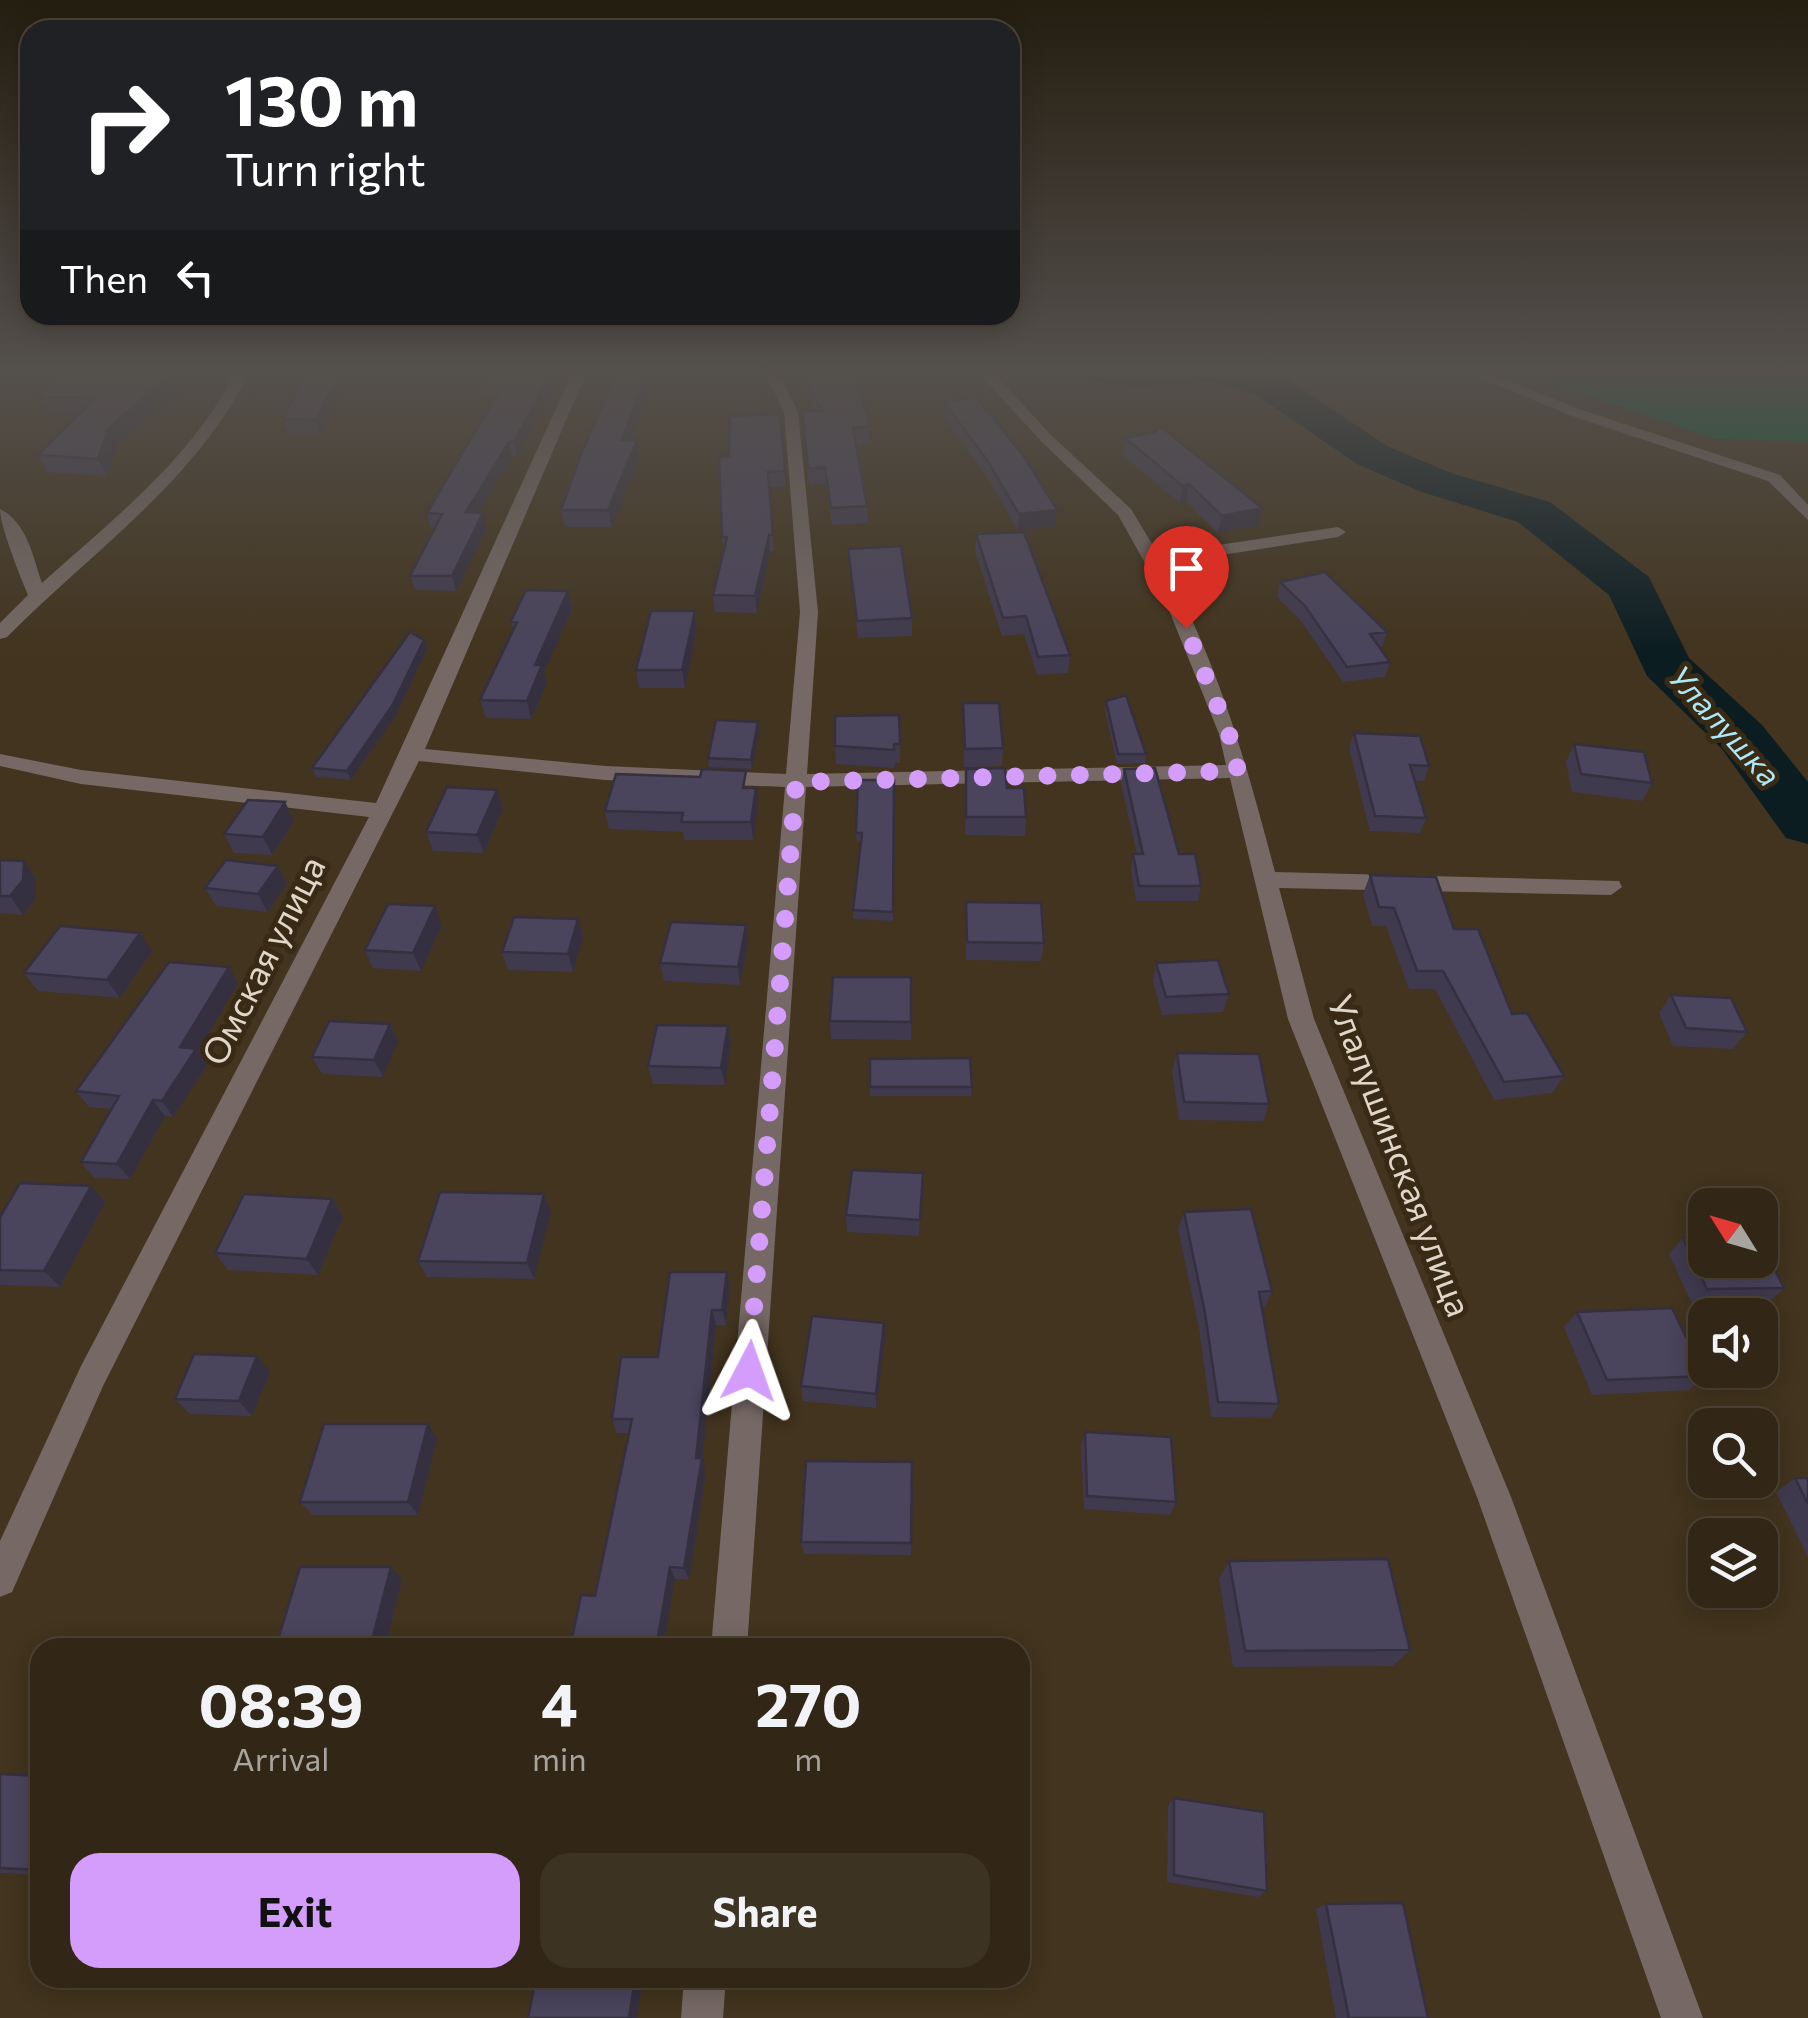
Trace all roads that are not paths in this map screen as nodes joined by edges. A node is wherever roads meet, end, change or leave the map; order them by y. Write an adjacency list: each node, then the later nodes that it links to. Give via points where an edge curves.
1 (180, 463): 10 (street)
2 (540, 463): 12 (street, Омская улица)
3 (797, 463): 15 (street, via 809,612)
4 (1073, 463): 9 (street, Улалушинская улица, via 1125,512)
5 (1729, 463): 7 (street, via 1774,478)
6 (0, 514): 10 (street, via 17,536)
7 (1808, 515)
8 (1338, 532): 9 (street)
9 (1153, 560): 14 (street, Улалушинская улица, via 1208,681)
10 (36, 594): 11 (street)
11 (0, 632)
12 (412, 754): 15 (street); 16 (street, Омская улица)
13 (0, 760): 16 (street, via 81,777)
14 (1238, 771): 15 (street); 17 (street, Улалушинская улица)
15 (796, 782): 20 (street)
16 (380, 811): 19 (street, Омская улица, via 92,1376)
17 (1266, 880): 18 (street); 23 (street, Улалушинская улица, via 1302,1019 1494,1497)
18 (1610, 887)
19 (0, 1580)
20 (730, 1638)
21 (704, 1988): 22 (street)
22 (702, 2018)
23 (1682, 2018)

